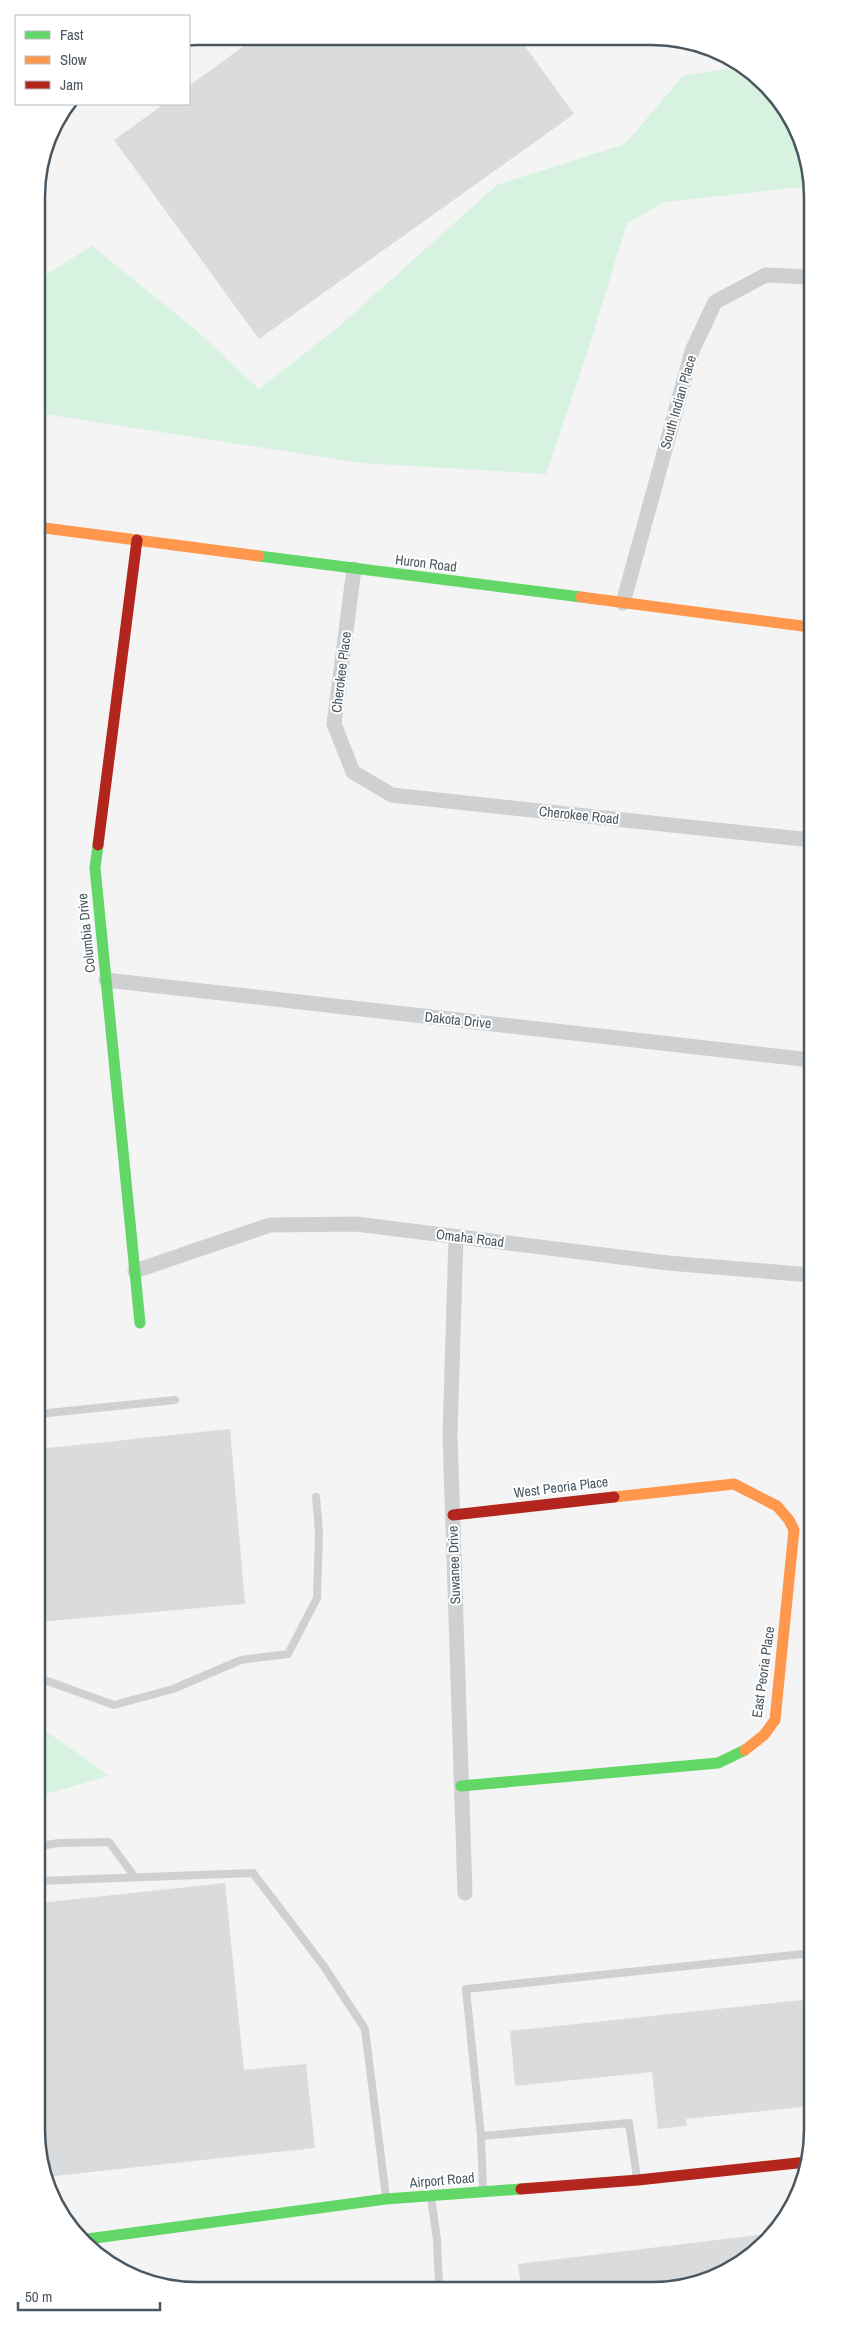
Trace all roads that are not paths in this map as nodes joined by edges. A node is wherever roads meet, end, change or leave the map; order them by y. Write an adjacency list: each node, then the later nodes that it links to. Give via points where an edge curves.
1 (804, 277): 5 (street, South Indian Place, via 766,274 715,302 692,351)
2 (45, 528): 3 (street, Huron Road)
3 (137, 540): 4 (street, Huron Road); 9 (street, Columbia Drive, via 95,868)
4 (354, 568): 5 (street, Huron Road); 7 (street, Cherokee Place, via 334,724)
5 (623, 603): 6 (street, Huron Road)
6 (804, 627)
7 (353, 772): 8 (street, Cherokee Road, via 392,795)
8 (804, 839)
9 (106, 980): 10 (street, Dakota Drive); 12 (street, Columbia Drive)
10 (804, 1059)
11 (456, 1236): 12 (street, Omaha Road, via 356,1224 270,1225); 13 (street, Omaha Road, via 668,1263); 19 (street, Suwanee Drive, via 450,1435)
12 (135, 1271): 14 (street, Columbia Drive)
13 (804, 1274)
14 (140, 1323)
15 (175, 1400): 16 (lane)
16 (45, 1413)
17 (672, 1490): 19 (street, West Peoria Place); 21 (street, East Peoria Place, via 734,1484 773,1502 783,1510 794,1530 774,1720 768,1732 732,1758 718,1763)
18 (316, 1497): 20 (lane, via 319,1531 317,1598 288,1654 241,1660 173,1689 114,1704)
19 (453, 1515): 21 (street, Suwanee Drive)
20 (45, 1680)
21 (461, 1786): 25 (street, Suwanee Drive)
22 (45, 1845): 23 (lane, via 109,1842)
23 (134, 1876): 24 (lane); 32 (lane, via 253,1873 323,1965 365,2028)
24 (45, 1881)
25 (465, 1893)
26 (804, 1954): 27 (lane, via 466,1989)
27 (481, 2136): 29 (lane, via 629,2123); 30 (lane)
28 (800, 2163): 29 (street, Airport Road)
29 (638, 2180): 30 (street, Airport Road)
30 (483, 2191): 31 (street, Airport Road)
31 (430, 2196): 32 (street, Airport Road); 34 (lane, via 437,2240)
32 (386, 2199): 33 (street, Airport Road)
33 (90, 2239)
34 (439, 2282)

